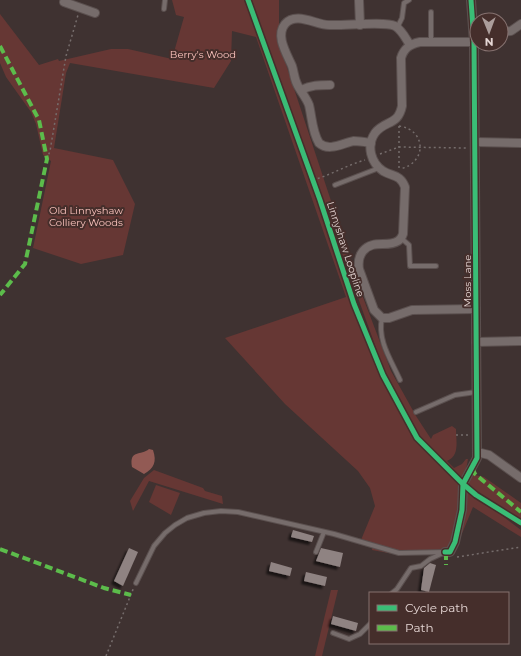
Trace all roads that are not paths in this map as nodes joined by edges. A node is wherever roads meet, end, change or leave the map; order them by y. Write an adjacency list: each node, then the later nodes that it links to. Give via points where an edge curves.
1 (165, 0): 9 (lane)
2 (353, 0): 3 (street)
3 (359, 0): 4 (street); 14 (street)
4 (366, 0)
5 (409, 0): 15 (lane, via 404,3 402,18)
6 (471, 0): 11 (street, Moss Lane)
7 (64, 2): 8 (street)
8 (78, 4): 12 (street)
9 (164, 9)
10 (431, 12): 17 (lane)
11 (472, 12)
12 (95, 13)
13 (521, 24): 16 (street)
14 (360, 25): 15 (street); 22 (street, via 327,25 308,19 288,21 284,25 282,42)
15 (397, 28): 19 (street)
16 (509, 31)
17 (431, 42): 18 (street); 19 (street)
18 (469, 42)
19 (410, 45): 23 (street, via 401,58 400,113 397,119 381,127)
20 (474, 52): 25 (street, Moss Lane)
21 (330, 85): 22 (street, via 315,84)
22 (301, 90): 23 (street, via 309,104 317,140 322,146 332,147 359,141)
23 (371, 143): 26 (street, via 370,152)
24 (521, 143): 25 (street)
25 (475, 145): 30 (street, Moss Lane)
26 (379, 168): 27 (lane); 28 (street, via 398,177 405,187 404,228)
27 (335, 184)
28 (401, 238): 29 (lane, via 409,246 410,266); 31 (street, via 394,243 371,245 359,258 359,269 374,310)
29 (436, 266)
30 (476, 309): 31 (street, via 412,310); 33 (street, Moss Lane)
31 (382, 318): 34 (lane, via 381,339)
32 (521, 341): 33 (street)
33 (476, 342): 35 (street, Moss Lane)
34 (400, 380)
35 (476, 392): 36 (lane, via 455,395); 37 (street, Moss Lane)
36 (416, 412)
37 (477, 452): 38 (street, via 489,456); 41 (street, Moss Lane, via 475,463 463,484 462,510 455,542 450,552)
38 (521, 478)
39 (324, 532): 40 (lane); 41 (lane, via 399,553); 42 (lane, via 238,512 204,513 187,518 165,533 154,546)
40 (316, 552)
41 (445, 552): 43 (lane, via 421,566 411,568)
42 (136, 583)
43 (393, 592)
44 (369, 625): 45 (lane, via 360,634 349,639)
45 (333, 633)

